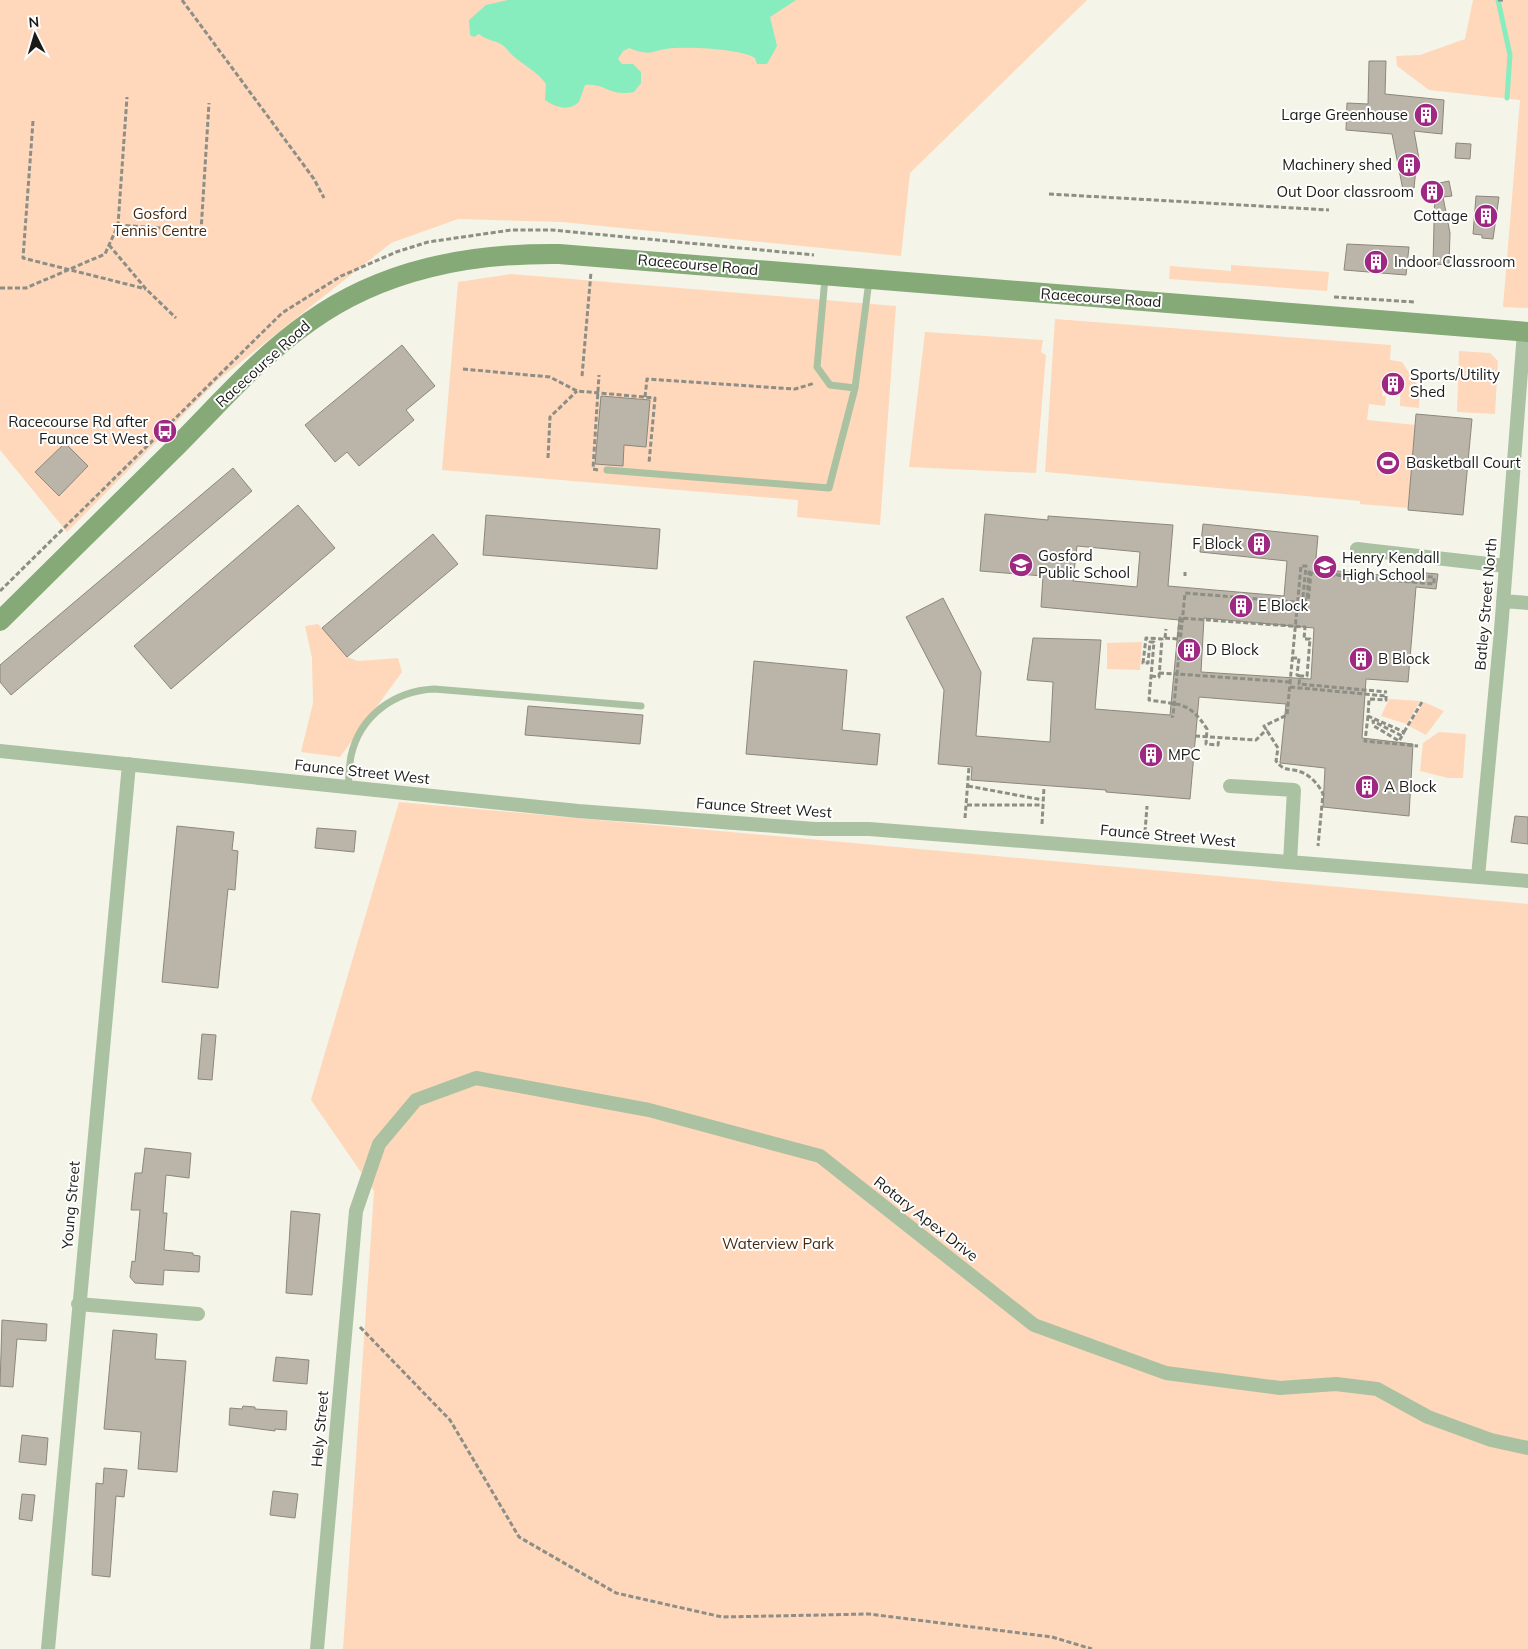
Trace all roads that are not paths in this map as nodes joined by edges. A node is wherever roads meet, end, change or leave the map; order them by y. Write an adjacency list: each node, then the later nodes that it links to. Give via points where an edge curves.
1 (825, 275): 2 (main road, Racecourse Road); 4 (lane, via 817,367 830,385); 10 (main road, Racecourse Road, via 523,254 437,265 382,281 332,306 257,366)
2 (869, 278): 3 (main road, Racecourse Road); 4 (lane)
3 (1526, 332): 7 (street, Batley Street North)
4 (855, 388): 5 (lane, via 829,488)
5 (607, 470)
6 (1357, 549): 7 (street)
7 (1506, 566): 8 (street, Batley Street North)
8 (1503, 601): 9 (street); 17 (street, Batley Street North)
9 (1528, 603)
10 (0, 621)
11 (641, 706): 15 (lane, via 434,689 408,692 382,707 364,728 351,756)
12 (0, 751): 13 (street, Faunce Street West)
13 (129, 764): 15 (street, Faunce Street West); 20 (street, Young Street)
14 (1230, 786): 16 (street, via 1294,790)
15 (348, 787): 16 (street, Faunce Street West, via 578,811 814,829 869,829)
16 (1290, 862): 17 (street, Faunce Street West)
17 (1478, 877): 18 (street, Faunce Street West)
18 (1528, 881)
19 (356, 1211): 22 (street, Rotary Apex Drive, via 379,1144 416,1100 476,1078 648,1110 820,1156 1034,1325 1166,1373 1280,1388 1336,1384 1377,1389 1428,1417 1491,1440); 24 (street, Hely Street)
20 (78, 1304): 21 (street); 23 (street, Young Street)
21 (198, 1314)
22 (1528, 1448)
23 (48, 1649)
24 (317, 1649)

